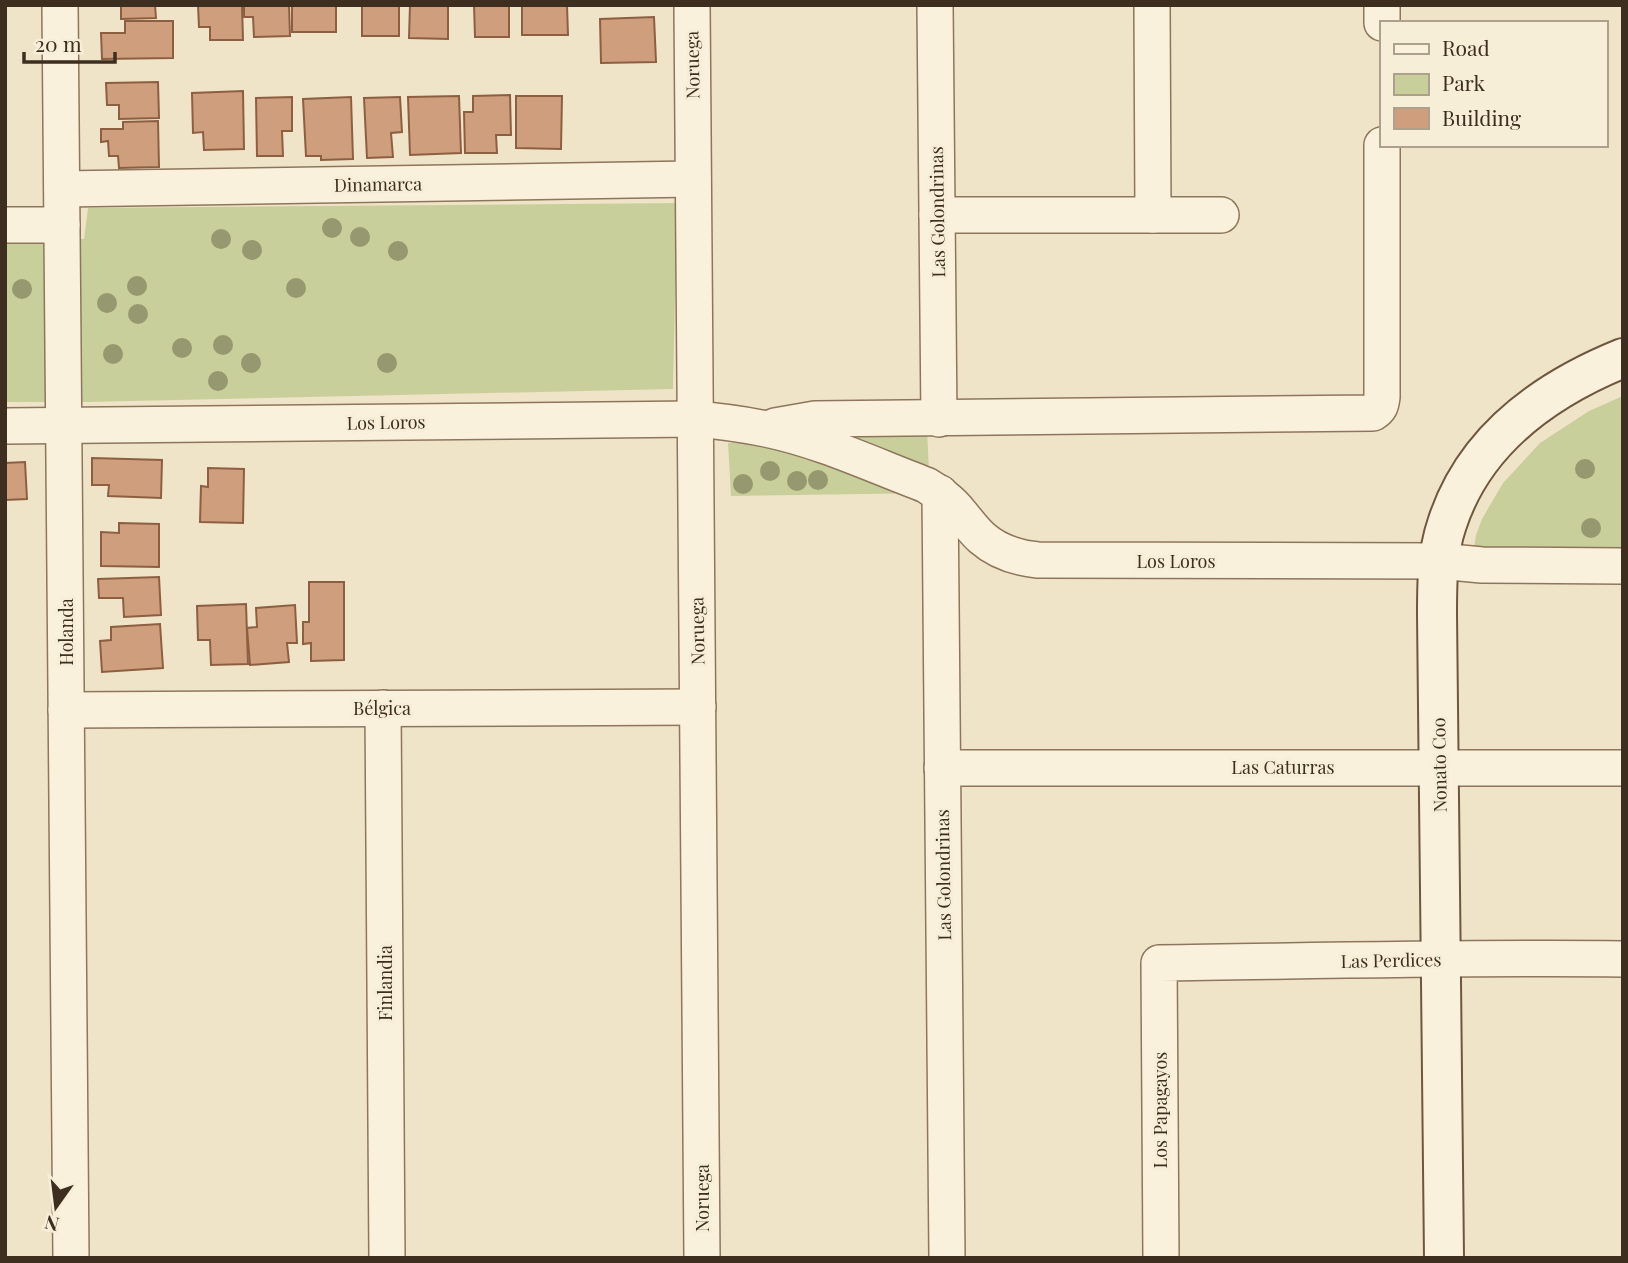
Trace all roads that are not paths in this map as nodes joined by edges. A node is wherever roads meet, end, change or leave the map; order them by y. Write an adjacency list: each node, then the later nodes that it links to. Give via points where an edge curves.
1 (60, 5): 7 (street, Holanda)
2 (692, 5): 6 (street, Noruega)
3 (935, 5): 8 (street, Las Golondrinas)
4 (1152, 5): 9 (street)
5 (1382, 147): 15 (street, Los Loros, via 1382,404 1378,410 1367,414)
6 (693, 179): 7 (street, Dinamarca); 14 (street, Noruega)
7 (62, 189): 12 (street, Holanda)
8 (937, 215): 9 (street); 15 (street, Las Golondrinas)
9 (1153, 215): 10 (street)
10 (1221, 215)
11 (5, 225): 12 (street)
12 (62, 225): 17 (street, Holanda)
13 (1623, 358): 20 (street, Nonato Coo, via 1544,398 1492,446 1456,499)
14 (695, 419): 17 (street, Los Loros); 18 (street, Los Loros); 22 (street, Noruega)
15 (939, 419): 18 (street, Los Loros, via 816,419)
16 (5, 426): 17 (street, Los Loros)
17 (64, 426): 24 (street, Holanda)
18 (765, 429): 19 (street, Los Loros, via 813,442)
19 (940, 493): 20 (street, Los Loros, via 982,538 1009,554 1031,559); 26 (street, Las Golondrinas)
20 (1439, 561): 21 (street, Los Loros); 25 (street, Nonato Coo)
21 (1623, 566)
22 (698, 707): 23 (street, Bélgica); 33 (street, Noruega)
23 (383, 708): 24 (street, Bélgica); 32 (street, Finlandia)
24 (66, 710): 31 (street, Holanda)
25 (1439, 767): 26 (street, Las Caturras); 27 (street, Las Caturras); 29 (street, Nonato Coo)
26 (942, 768): 34 (street, Las Golondrinas)
27 (1623, 768)
28 (1623, 959): 29 (street, Las Perdices)
29 (1441, 960): 30 (street, Las Perdices); 36 (street, Nonato Coo)
30 (1159, 963): 35 (street, Los Papagayos)
31 (71, 1258)
32 (387, 1258)
33 (702, 1258)
34 (947, 1258)
35 (1161, 1258)
36 (1444, 1258)

